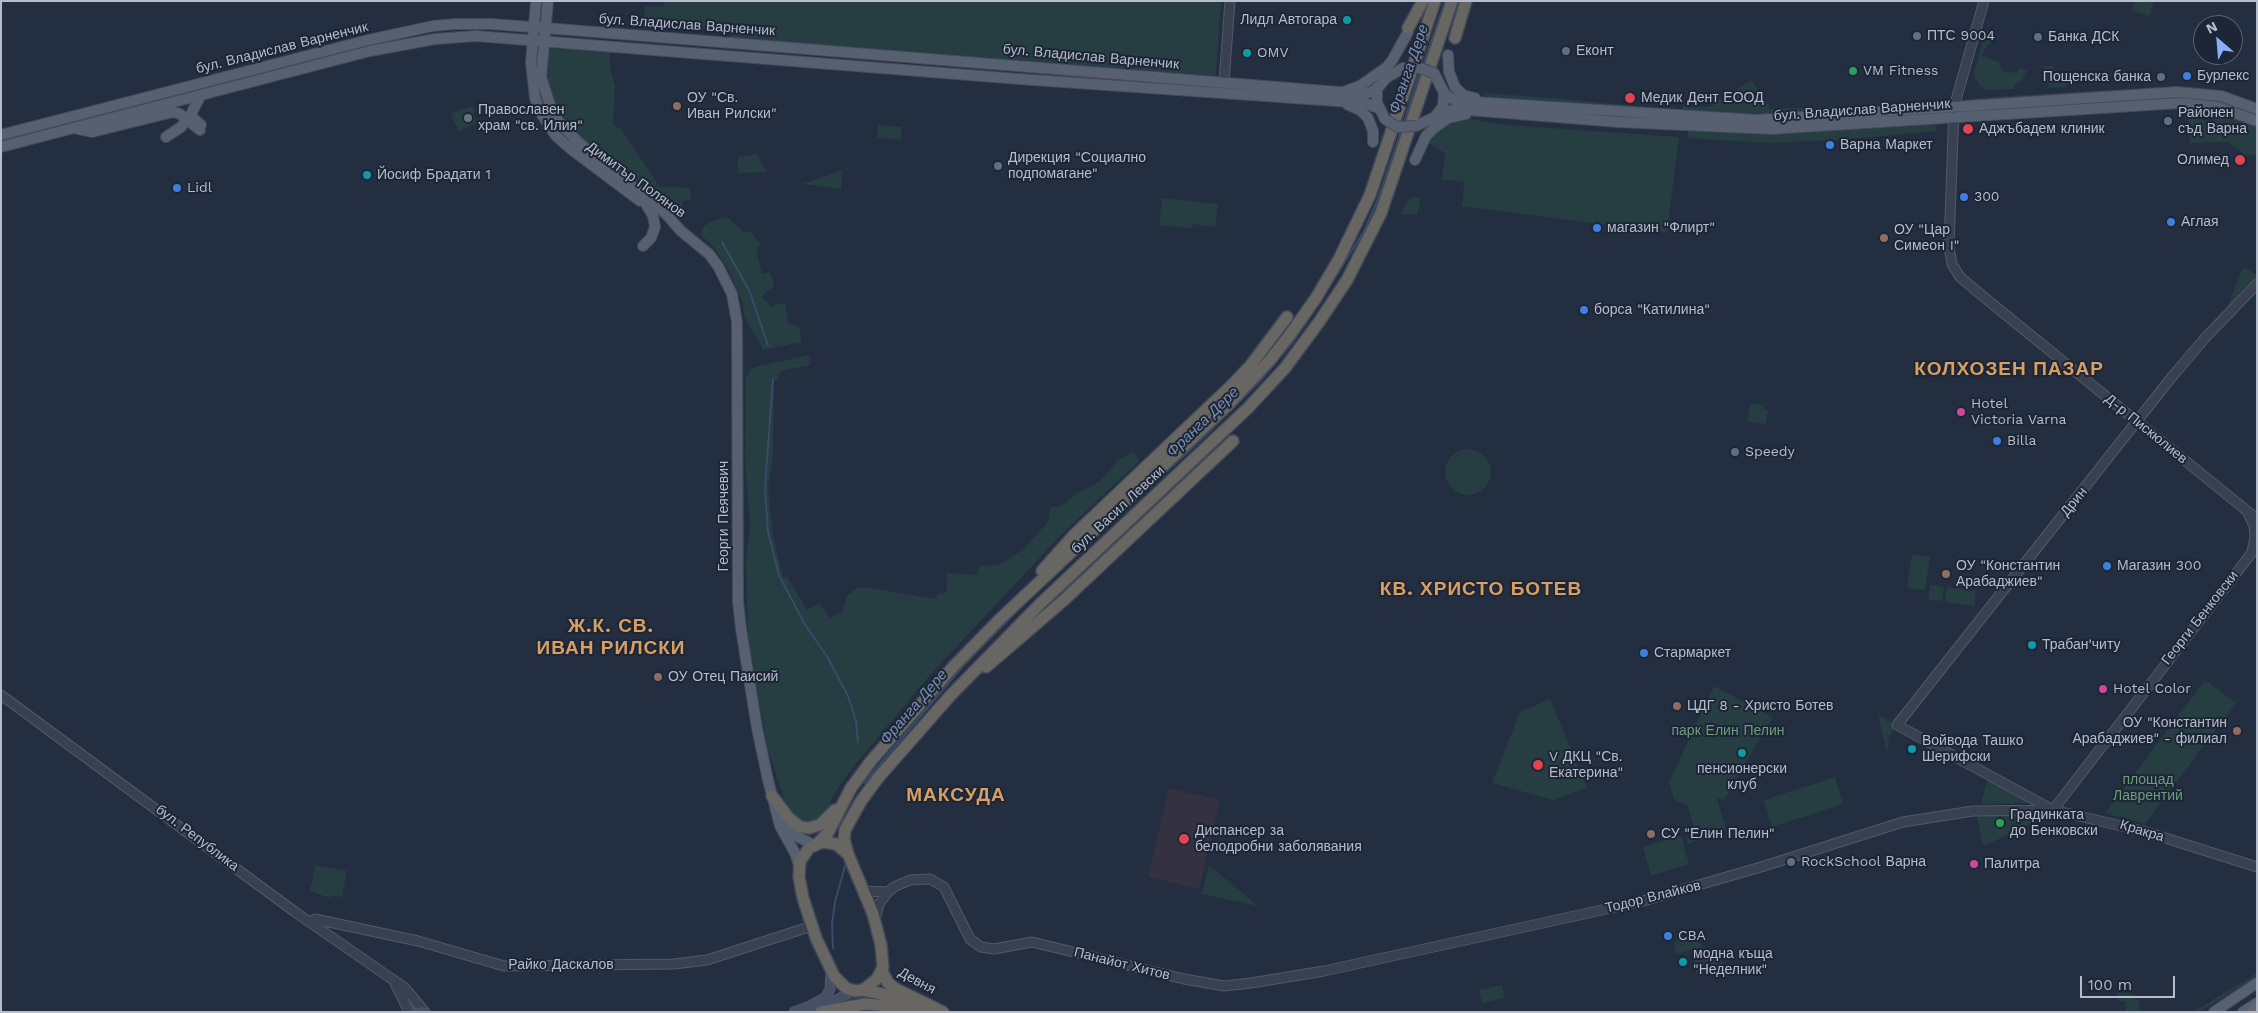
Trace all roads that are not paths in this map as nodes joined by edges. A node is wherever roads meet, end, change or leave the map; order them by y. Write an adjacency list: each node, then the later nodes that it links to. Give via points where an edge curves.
1 (536, 1): 9 (main road, Димитър Полянов)
2 (548, 1): 10 (main road, Димитър Полянов)
3 (1230, 1): 16 (street)
4 (1423, 1): 11 (highway)
5 (1435, 1): 46 (highway, бул. Васил Левски, via 1370,196 1339,259 1308,310 1270,360 1228,405)
6 (1452, 1): 48 (highway, бул. Васил Левски, via 1381,213 1356,264 1319,322 1285,368 1248,408 1035,609)
7 (1466, 1): 12 (highway)
8 (1984, 1): 25 (street, Д-р Пискюлиев)
9 (534, 27): 10 (main road, бул. Владислав Варненчик); 13 (main road, Димитър Полянов); 31 (main road, бул. Владислав Варненчик, via 456,24 401,32)
10 (545, 28): 14 (main road, Димитър Полянов); 16 (main road, бул. Владислав Варненчик)
11 (1408, 30): 20 (main road, via 1387,67)
12 (1456, 38)
13 (532, 40): 14 (main road, бул. Владислав Варненчик); 19 (main road, бул. Владислав Варненчик, via 476,36 403,43); 36 (main road, Димитър Полянов, via 535,98 550,127 572,150)
14 (544, 42): 20 (main road, бул. Владислав Варненчик); 37 (main road, Димитър Полянов, via 541,77 558,120 577,141 666,214)
15 (1448, 55): 21 (main road, via 1449,72 1457,90 1462,95)
16 (1224, 82): 20 (main road, бул. Владислав Варненчик)
17 (1380, 85): 18 (main road, bridge, via 1403,68 1420,68 1434,74); 20 (main road, бул. Владислав Варненчик, via 1364,94); 22 (main road, via 1376,94)
18 (1444, 93): 21 (main road, бул. Владислав Варненчик, via 1456,101); 26 (main road, via 1443,106)
19 (201, 95): 27 (main road); 29 (main road, бул. Владислав Варненчик)
20 (1338, 97): 22 (main road, бул. Владислав Варненчик); 33 (main road, via 1366,115 1372,128)
21 (1495, 104): 25 (main road, бул. Владислав Варненчик, via 1757,120)
22 (1378, 108): 26 (main road, bridge, via 1385,119 1397,127 1416,126)
23 (2257, 109): 25 (main road, бул. Владислав Варненчик, via 2221,96 2184,92)
24 (1485, 111): 25 (main road, бул. Владислав Варненчик, via 1618,122 1771,129); 26 (main road, бул. Владислав Варненчик, via 1456,109); 35 (main road, via 1459,114 1438,125 1426,136)
25 (1954, 112): 28 (main road, бул. Владислав Варненчик, via 2194,103); 41 (street, Д-р Пискюлиев, via 1949,255 1955,271)
26 (1438, 114)
27 (189, 117): 29 (main road, via 173,112 92,132); 30 (main road); 32 (main road)
28 (2257, 121)
29 (74, 128): 34 (main road, бул. Владислав Варненчик)
30 (203, 129)
31 (1, 135)
32 (166, 137)
33 (1373, 142)
34 (1, 147)
35 (1415, 160)
36 (646, 206): 37 (main road, Димитър Полянов); 38 (main road, via 655,227)
37 (681, 231): 51 (main road, Георги Пеячевич, via 709,254 718,266 736,308 738,601 744,657)
38 (643, 246)
39 (2257, 284): 41 (street, Дрин, via 2205,338)
40 (1288, 317): 46 (highway, via 1250,366 1074,535)
41 (2137, 422): 43 (street, Д-р Пискюлиев); 49 (street, Дрин)
42 (1232, 441): 48 (highway, via 1050,612)
43 (2247, 512): 44 (street, Д-р Пискюлиев); 45 (street, via 2254,526)
44 (2257, 519)
45 (2255, 549): 52 (street, Георги Бенковски)
46 (1000, 619): 50 (highway, бул. Васил Левски, via 935,686)
47 (1, 695): 61 (street, бул. Република)
48 (950, 696): 55 (highway, бул. Васил Левски, via 861,801 845,830)
49 (1897, 724): 52 (street, Кракра)
50 (848, 793): 51 (highway, via 825,822 809,828 800,827 792,821); 54 (highway, бул. Васил Левски, via 828,832)
51 (772, 796): 53 (main road, Георги Пеячевич)
52 (2053, 810): 57 (street, Кракра, via 2142,831); 67 (street, Тодор Влайков, via 1973,811 1903,822 1648,900)
53 (778, 817): 54 (main road, Георги Пеячевич, via 794,835); 56 (main road, Георги Пеячевич)
54 (816, 844): 55 (highway, via 832,842); 56 (highway, бул. Васил Левски, via 802,856)
55 (848, 854): 58 (highway, бул. Васил Левски)
56 (799, 865): 62 (highway, via 801,887)
57 (2257, 867)
58 (865, 891): 59 (street); 60 (highway, бул. Васил Левски)
59 (888, 892): 60 (street); 67 (street, Панайот Хитов, via 902,882 918,878 938,882 949,893 970,939 981,947 994,949 1032,942 1184,979 1224,986)
60 (875, 921): 64 (highway, бул. Васил Левски, via 882,951)
61 (311, 922): 62 (street, Райко Даскалов, via 315,919 418,941 504,966 674,964 707,960); 65 (street, бул. Република)
62 (812, 926): 63 (highway)
63 (831, 971): 68 (highway, via 840,984); 74 (main road, via 826,997)
64 (882, 971): 68 (highway, via 872,985); 79 (highway, Девня, via 888,983 896,989)
65 (393, 980): 71 (street, бул. Република); 73 (street, бул. Република, via 408,991)
66 (2257, 983): 80 (main road)
67 (1251, 984)
68 (857, 990): 75 (main road); 78 (highway, Девня, via 886,995)
69 (2257, 1003): 81 (main road)
70 (2257, 1008): 82 (highway)
71 (409, 1012)
72 (415, 1012): 73 (main road)
73 (424, 1012)
74 (794, 1012)
75 (816, 1012)
76 (822, 1012): 77 (highway, via 865,1004)
77 (914, 1012)
78 (922, 1012)
79 (944, 1012)
80 (2214, 1012)
81 (2243, 1012)
82 (2252, 1012)

